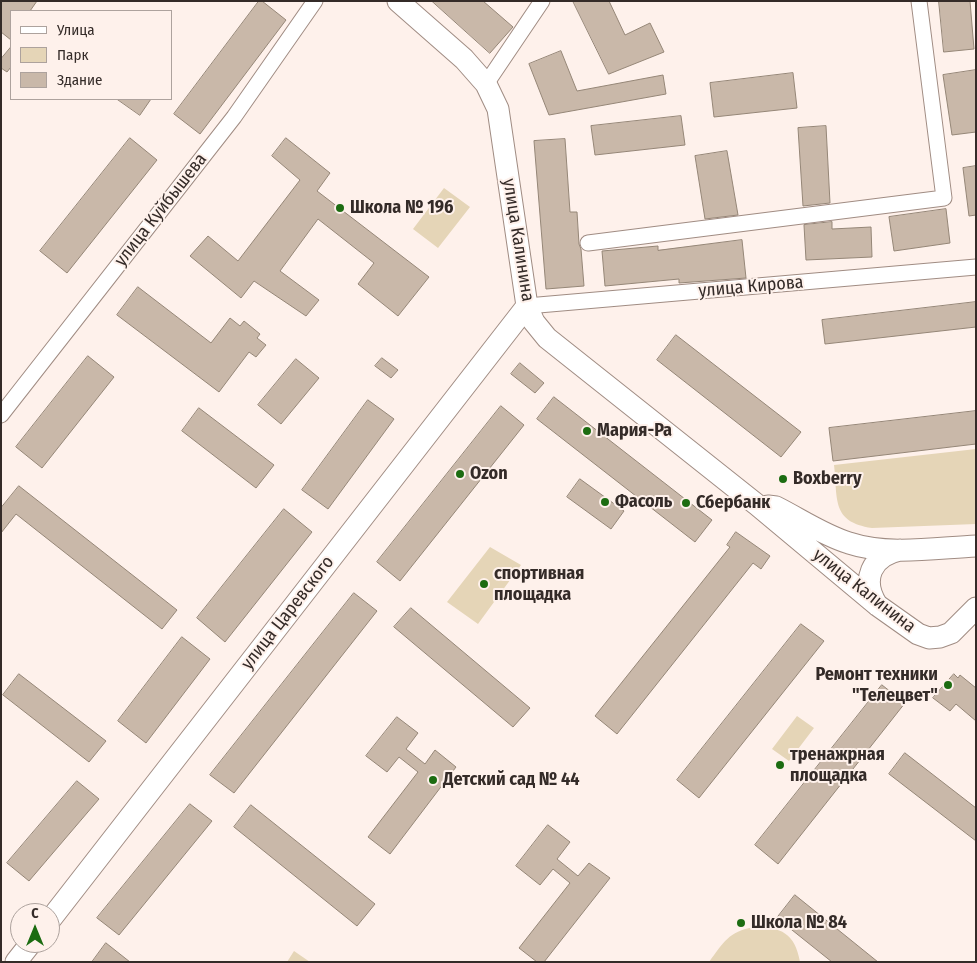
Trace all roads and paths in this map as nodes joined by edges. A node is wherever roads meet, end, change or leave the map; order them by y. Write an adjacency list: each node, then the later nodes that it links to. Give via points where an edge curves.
1 (315, 1): 9 (street, улица Куйбышева, via 234,117)
2 (398, 1): 5 (main road, улица Калинина, via 464,59)
3 (542, 1): 5 (street)
4 (920, 1): 6 (street, via 944,198)
5 (486, 84): 8 (main road, улица Калинина, via 498,109)
6 (588, 243)
7 (976, 267): 8 (street, улица Кирова)
8 (527, 306): 10 (main road, улица Калинина, via 534,322 547,338); 17 (main road, улица Царевского)
9 (1, 415)
10 (756, 504): 13 (main road, улица Калинина, via 776,507 851,544); 15 (main road, улица Калинина)
11 (976, 546): 12 (main road, улица Калинина)
12 (954, 547): 13 (main road, улица Калинина); 14 (main road)
13 (900, 550): 15 (main road, via 881,558 870,575 871,596)
14 (976, 553)
15 (877, 605): 16 (main road, улица Калинина, via 918,634 929,638 951,633)
16 (976, 608)
17 (60, 907)

